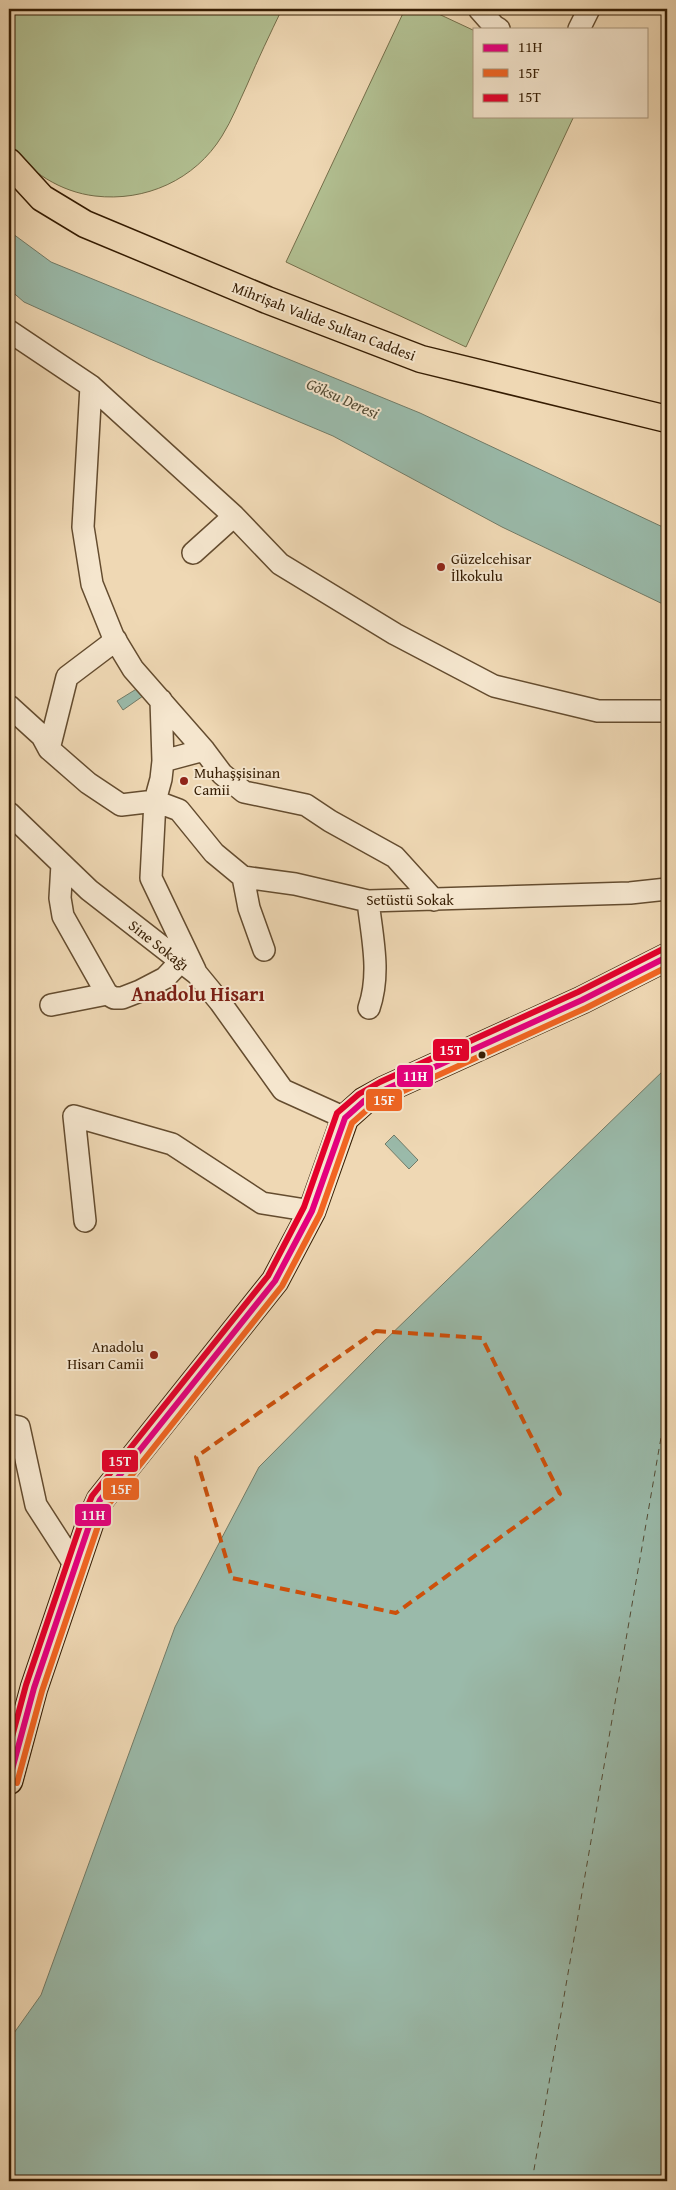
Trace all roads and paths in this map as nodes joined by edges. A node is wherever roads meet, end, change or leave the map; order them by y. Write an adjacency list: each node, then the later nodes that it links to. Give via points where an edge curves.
1 (479, 9): 3 (street)
2 (589, 9): 4 (street)
3 (497, 28)
4 (580, 28)
5 (9, 162): 8 (main road, Mihrişah Valide Sultan Caddesi, via 42,198 85,224 267,300 420,358)
6 (9, 331): 7 (street)
7 (91, 386): 9 (street); 11 (street, via 83,527 92,584)
8 (667, 418)
9 (234, 516): 10 (street); 14 (street, via 280,564 395,634 494,686 598,711)
10 (193, 554)
11 (116, 640): 12 (street, via 133,669); 15 (street, via 67,677)
12 (161, 700): 16 (street); 17 (street)
13 (9, 708): 15 (street, via 42,736)
14 (667, 712)
15 (49, 749): 18 (street, via 88,783 121,805)
16 (204, 750): 17 (street); 23 (street, via 222,774 244,792 306,805 395,857)
17 (164, 760): 18 (street)
18 (155, 801): 21 (street, via 179,810 214,852); 27 (street, via 151,878)
19 (9, 813): 20 (street, Sine Sokağı)
20 (62, 864): 27 (street, Sine Sokağı, via 88,890); 28 (street, via 60,898 64,916)
21 (243, 878): 24 (street, Setüstü Sokak, via 295,884); 25 (street, via 249,908)
22 (667, 889): 23 (street, Setüstü Sokak, via 630,894)
23 (434, 900): 24 (street, Setüstü Sokak)
24 (368, 901): 30 (street, via 376,973)
25 (264, 950)
26 (667, 957): 31 (main road, via 582,1000 384,1090 364,1101)
27 (189, 968): 28 (street, via 122,998); 31 (street, Sine Sokağı, via 220,1002 283,1090)
28 (107, 994): 29 (street)
29 (51, 1005)
30 (369, 1008)
31 (345, 1118): 32 (main road)
32 (312, 1211): 33 (street, via 262,1203 172,1144 74,1116); 35 (main road, via 275,1281 100,1500)
33 (85, 1221)
34 (9, 1425): 35 (street, via 19,1427 36,1505)
35 (76, 1567): 36 (main road, via 34,1688)
36 (9, 1781)

